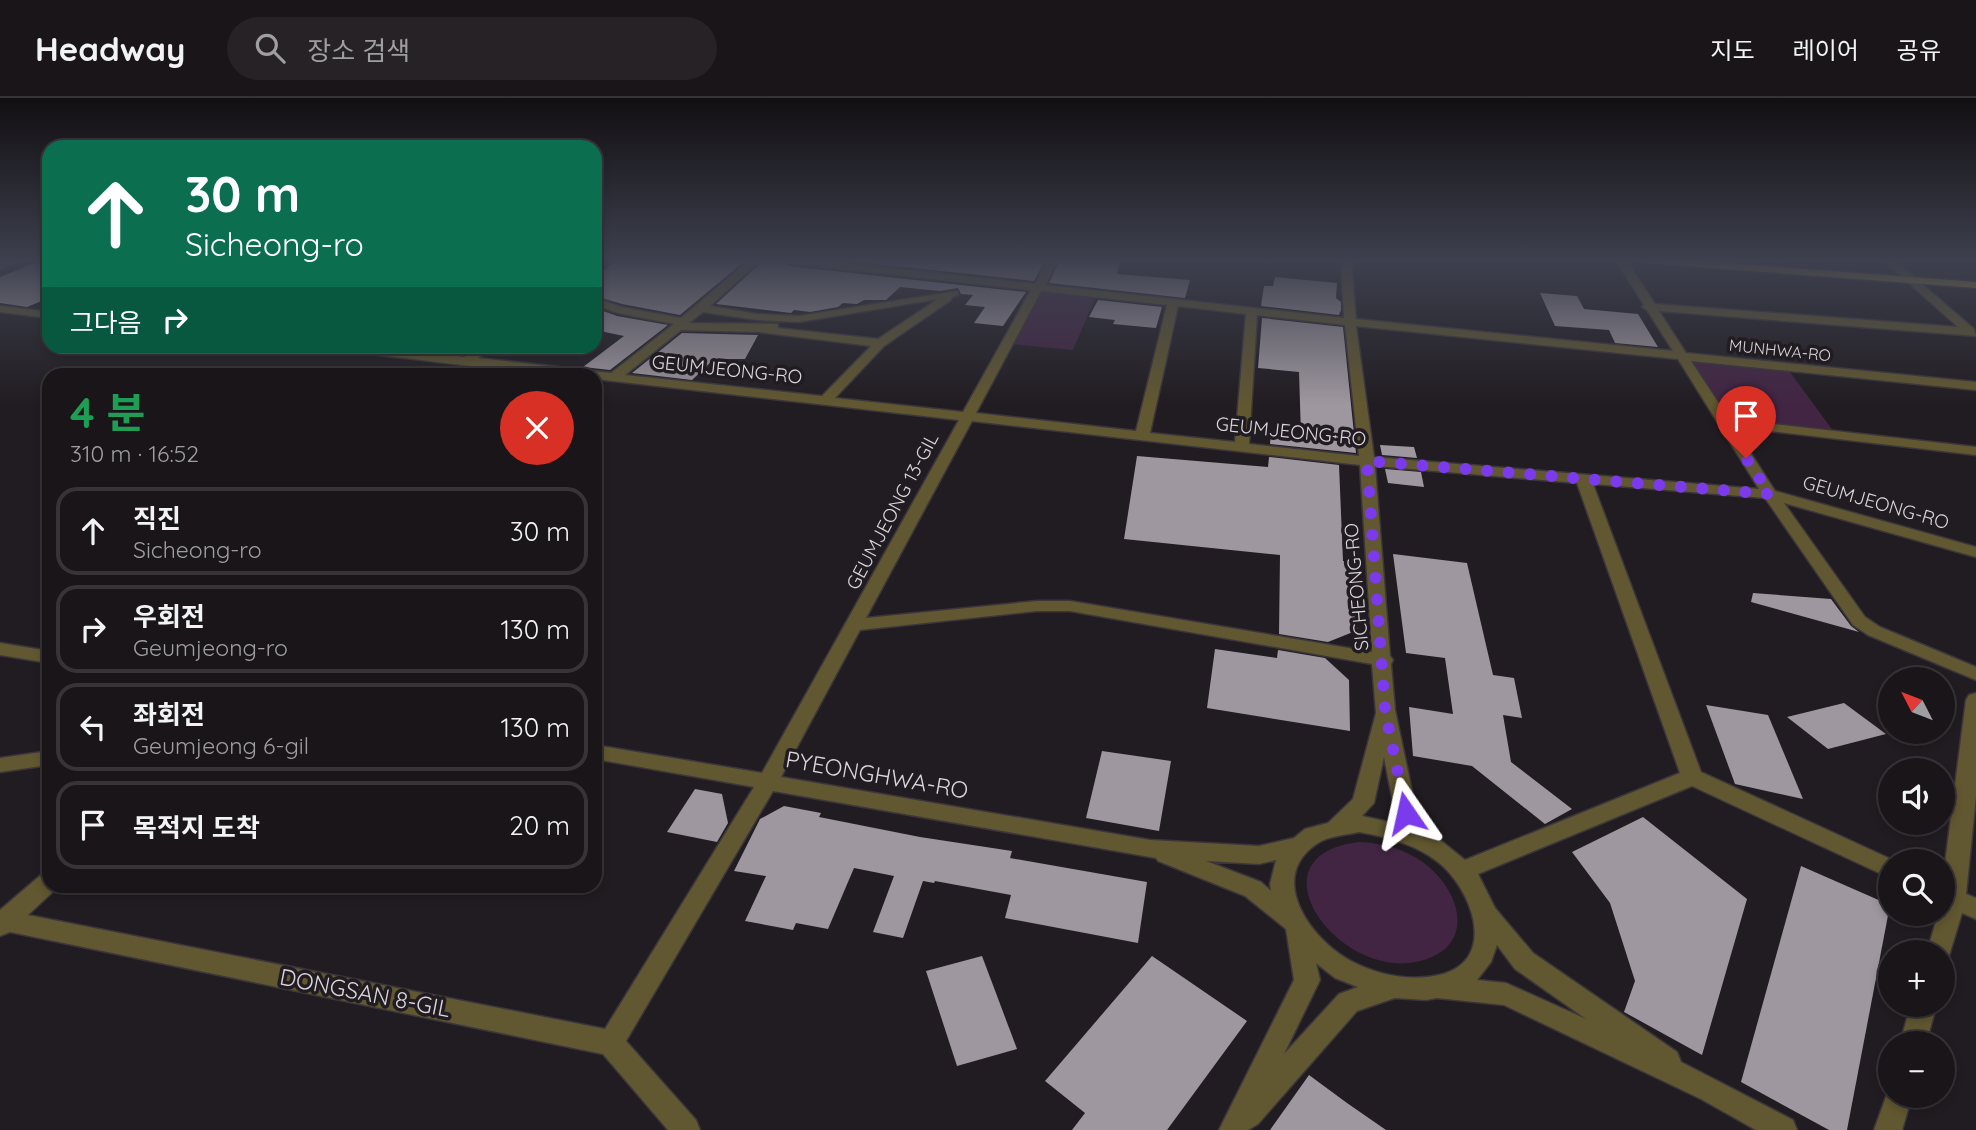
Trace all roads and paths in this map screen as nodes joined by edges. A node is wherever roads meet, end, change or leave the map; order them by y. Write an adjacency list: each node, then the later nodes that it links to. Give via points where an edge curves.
1 (613, 308): 18 (street)
2 (701, 308): 18 (street)
3 (702, 308): 16 (street, via 785,319)
4 (866, 308): 16 (street)
5 (932, 308): 21 (street)
6 (1026, 308): 31 (street, GEUMJEONG 13-GIL)
7 (1172, 308): 33 (street)
8 (1218, 308): 14 (street, MUNHWA-RO)
9 (1349, 308): 17 (street, SICHEONG-RO)
10 (1649, 308): 24 (street)
11 (1663, 308): 20 (street)
12 (1941, 308): 20 (street)
13 (0, 309): 15 (street)
14 (1252, 312): 17 (street, MUNHWA-RO); 34 (street)
15 (42, 314)
16 (815, 317): 19 (street)
17 (1350, 323): 24 (street, MUNHWA-RO); 36 (street, SICHEONG-RO)
18 (681, 324): 19 (street); 28 (street)
19 (757, 329): 21 (street)
20 (1973, 334)
21 (880, 343): 30 (street)
22 (405, 354): 25 (street)
23 (476, 354): 25 (street)
24 (1679, 355): 29 (street, MUNHWA-RO); 32 (street)
25 (466, 361): 26 (street)
26 (532, 368)
27 (602, 376): 28 (street, GEUMJEONG-RO)
28 (614, 377): 30 (street, GEUMJEONG-RO)
29 (1976, 386)
30 (825, 401): 31 (street, GEUMJEONG-RO)
31 (967, 416): 33 (street, GEUMJEONG-RO); 40 (street, GEUMJEONG 13-GIL)
32 (1723, 422): 35 (street); 38 (street)
33 (1142, 436): 34 (street, GEUMJEONG-RO)
34 (1242, 447): 36 (street, GEUMJEONG-RO)
35 (1976, 451)
36 (1367, 461): 37 (street, GEUMJEONG-RO); 43 (street, SICHEONG-RO)
37 (1583, 478): 38 (street, GEUMJEONG-RO); 50 (street)
38 (1770, 494): 39 (street, GEUMJEONG-RO); 44 (street, via 1859,621)
39 (1976, 552)
40 (854, 625): 43 (street, SICHEONG-RO, via 1037,606 1070,607); 51 (street, GEUMJEONG 13-GIL)
41 (0, 649): 42 (street)
42 (42, 656)
43 (1384, 660): 46 (street, SICHEONG-RO)
44 (1976, 674)
45 (1976, 701): 56 (street)
46 (1385, 710): 52 (street, via 1363,803); 54 (street, via 1406,813)
47 (602, 753): 51 (street, PYEONGHWA-RO)
48 (42, 759): 49 (street)
49 (0, 765)
50 (1692, 777): 57 (street); 58 (street)
51 (768, 782): 55 (street, PYEONGHWA-RO); 67 (street, GEUMJEONG 13-GIL)
52 (1337, 826): 53 (street, via 1314,833); 54 (street, via 1384,827)
53 (1296, 846): 55 (street, via 1259,855); 64 (street, via 1281,880 1283,900)
54 (1432, 846): 58 (street)
55 (1150, 849): 64 (street, via 1254,889)
56 (1955, 849)
57 (1878, 863)
58 (1462, 871): 62 (street, via 1478,892)
59 (42, 888): 63 (street)
60 (1955, 899): 61 (street)
61 (1976, 909)
62 (1487, 915): 65 (street, via 1488,939 1479,961 1462,977); 68 (street, via 1524,961)
63 (2, 922): 67 (street, DONGSAN 8-GIL)
64 (1294, 925): 66 (street, via 1309,945 1347,973); 71 (street, via 1307,980)
65 (1436, 987): 66 (street); 68 (street, via 1506,994)
66 (1392, 988): 71 (street, via 1348,1002)
67 (611, 1042): 70 (street)
68 (1711, 1090): 72 (street)
69 (1894, 1108): 73 (street)
70 (687, 1130)
71 (1234, 1130)
72 (1783, 1130)
73 (1888, 1130)

